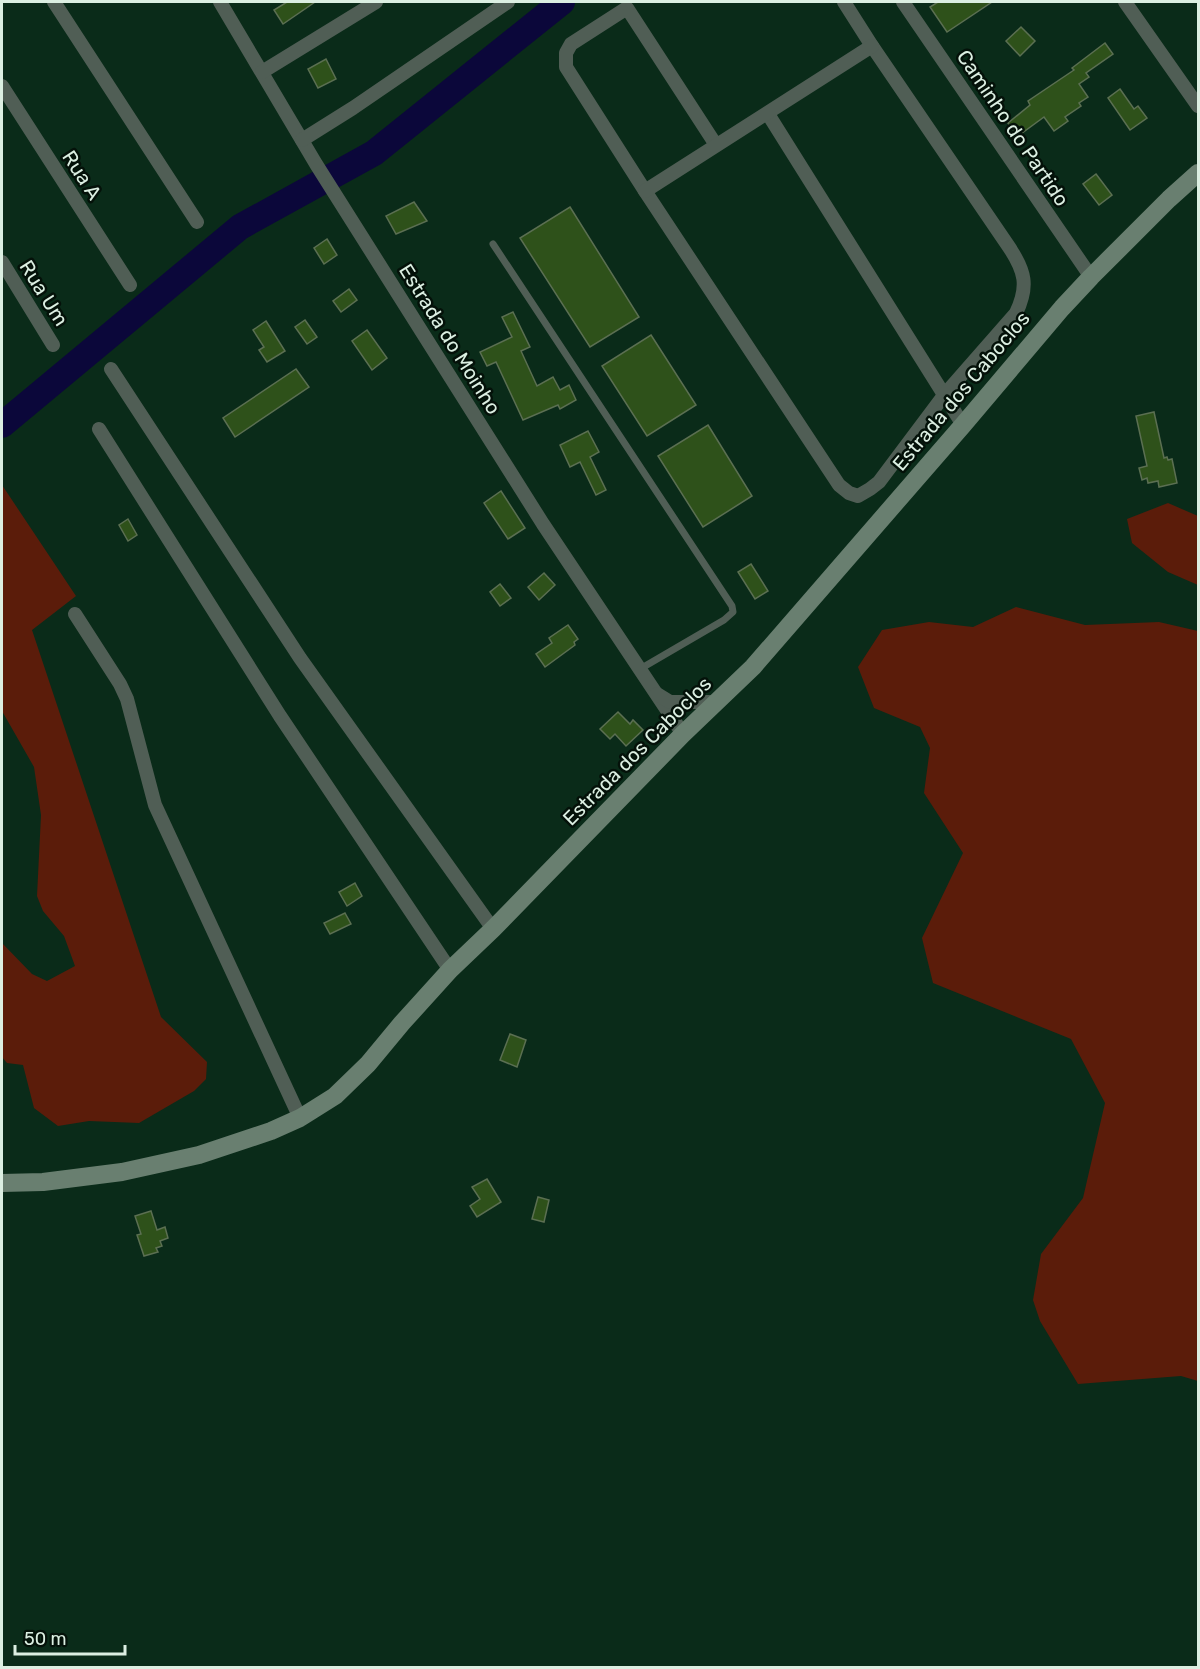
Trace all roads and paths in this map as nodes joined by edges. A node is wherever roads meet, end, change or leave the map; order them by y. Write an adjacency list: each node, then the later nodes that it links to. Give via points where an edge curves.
1 (54, 2): 18 (street)
2 (220, 2): 10 (street, Estrada do Moinho)
3 (376, 2): 10 (street)
4 (508, 2): 14 (street)
5 (844, 2): 9 (street)
6 (903, 2): 21 (street, Caminho do Partido)
7 (1125, 2): 12 (street)
8 (631, 5): 15 (street); 17 (street, via 571,44 566,67)
9 (872, 46): 13 (street); 25 (street, via 1019,262 1025,281 1016,313)
10 (262, 72): 14 (street, Estrada do Moinho)
11 (2, 86): 22 (street, Rua A)
12 (1198, 106)
13 (768, 114): 15 (street); 25 (street)
14 (302, 140): 29 (street, Estrada do Moinho, via 543,524)
15 (716, 145): 17 (street)
16 (1198, 173): 21 (street, Estrada dos Caboclos)
17 (645, 191): 25 (street, via 839,485 849,493 858,496 879,482)
18 (197, 222)
19 (493, 244): 29 (lane, via 732,606 733,612 724,620)
20 (2, 262): 23 (street, Rua Um)
21 (1091, 277): 26 (street, Estrada dos Caboclos)
22 (130, 285)
23 (53, 345)
24 (111, 369): 33 (street, via 300,658)
25 (945, 394): 26 (street)
26 (963, 425): 31 (street, Estrada dos Caboclos, via 753,667)
27 (99, 429): 34 (street, via 280,716)
28 (75, 614): 35 (street, via 127,699 155,805)
29 (639, 669): 30 (street, Estrada do Moinho)
30 (656, 693): 31 (street, via 670,702); 32 (street, Estrada do Moinho)
31 (713, 705): 32 (street, Estrada dos Caboclos)
32 (683, 734): 33 (street, Estrada dos Caboclos)
33 (493, 929): 34 (street, Estrada dos Caboclos)
34 (450, 970): 35 (street, Estrada dos Caboclos, via 368,1064 335,1096)
35 (300, 1118): 36 (street, Estrada dos Caboclos, via 199,1155 122,1172)
36 (2, 1183)

